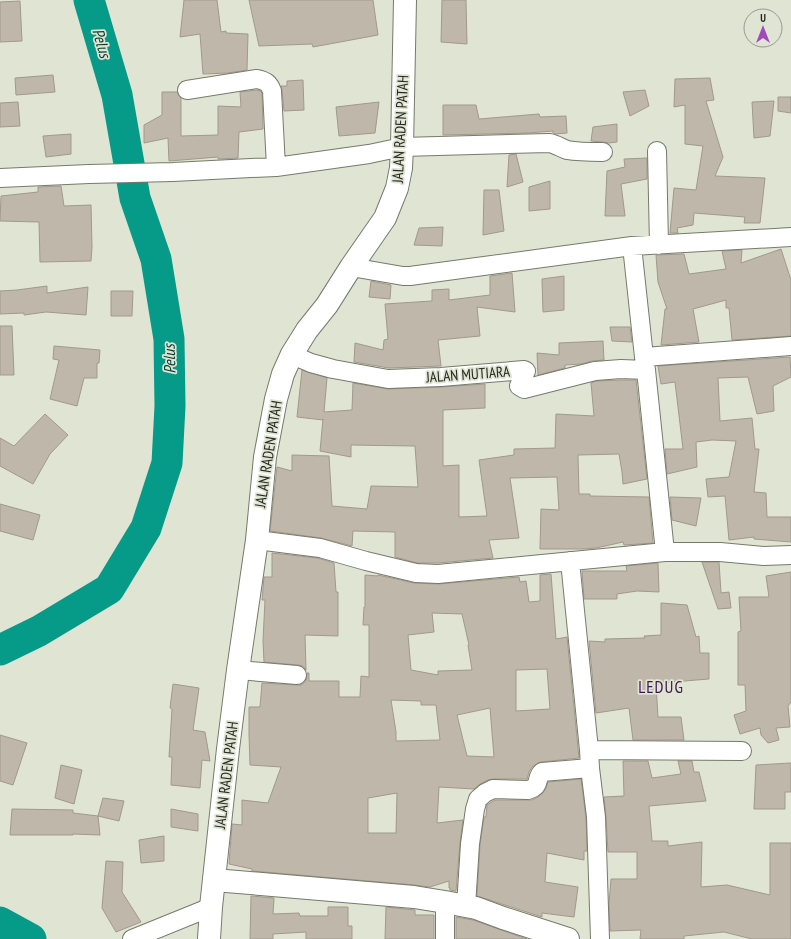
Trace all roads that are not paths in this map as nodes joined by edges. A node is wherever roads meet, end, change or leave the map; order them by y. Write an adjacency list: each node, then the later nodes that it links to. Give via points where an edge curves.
1 (405, 0): 3 (main road, JALAN RADEN PATAH)
2 (187, 90): 6 (street, via 257,79 269,84 272,92)
3 (402, 147): 5 (street, via 549,143 569,150); 6 (street); 11 (main road, JALAN RADEN PATAH, via 401,168 392,202 385,218)
4 (657, 151): 9 (street)
5 (602, 152)
6 (276, 167): 7 (street)
7 (0, 178)
8 (791, 237): 9 (street)
9 (659, 245): 10 (street)
10 (632, 246): 11 (street, via 410,276); 14 (street)
11 (351, 267): 13 (main road, JALAN RADEN PATAH)
12 (791, 346): 14 (street)
13 (292, 354): 14 (street, JALAN MUTIARA, via 333,369 388,378 524,370 526,371 519,386 524,389 595,371); 15 (main road, JALAN RADEN PATAH, via 276,399 265,457)
14 (645, 364): 16 (street)
15 (257, 540): 18 (street, via 320,548 416,573 438,574); 19 (main road, JALAN RADEN PATAH)
16 (665, 552): 17 (street); 18 (street)
17 (791, 555)
18 (570, 561): 21 (street)
19 (238, 670): 20 (street); 24 (main road, JALAN RADEN PATAH)
20 (297, 675)
21 (589, 750): 22 (street); 23 (street)
22 (742, 750)
23 (590, 768): 26 (street, via 542,772 536,785 531,789 493,789 478,799 470,844); 32 (street, via 596,817)
24 (214, 880): 25 (main road, via 414,897); 27 (main road, JALAN RADEN PATAH)
25 (445, 902): 26 (main road); 30 (street)
26 (466, 906): 31 (main road)
27 (211, 907): 28 (street); 29 (main road, JALAN RADEN PATAH)
28 (132, 939)
29 (209, 939)
30 (445, 939)
31 (568, 939)
32 (600, 939)

